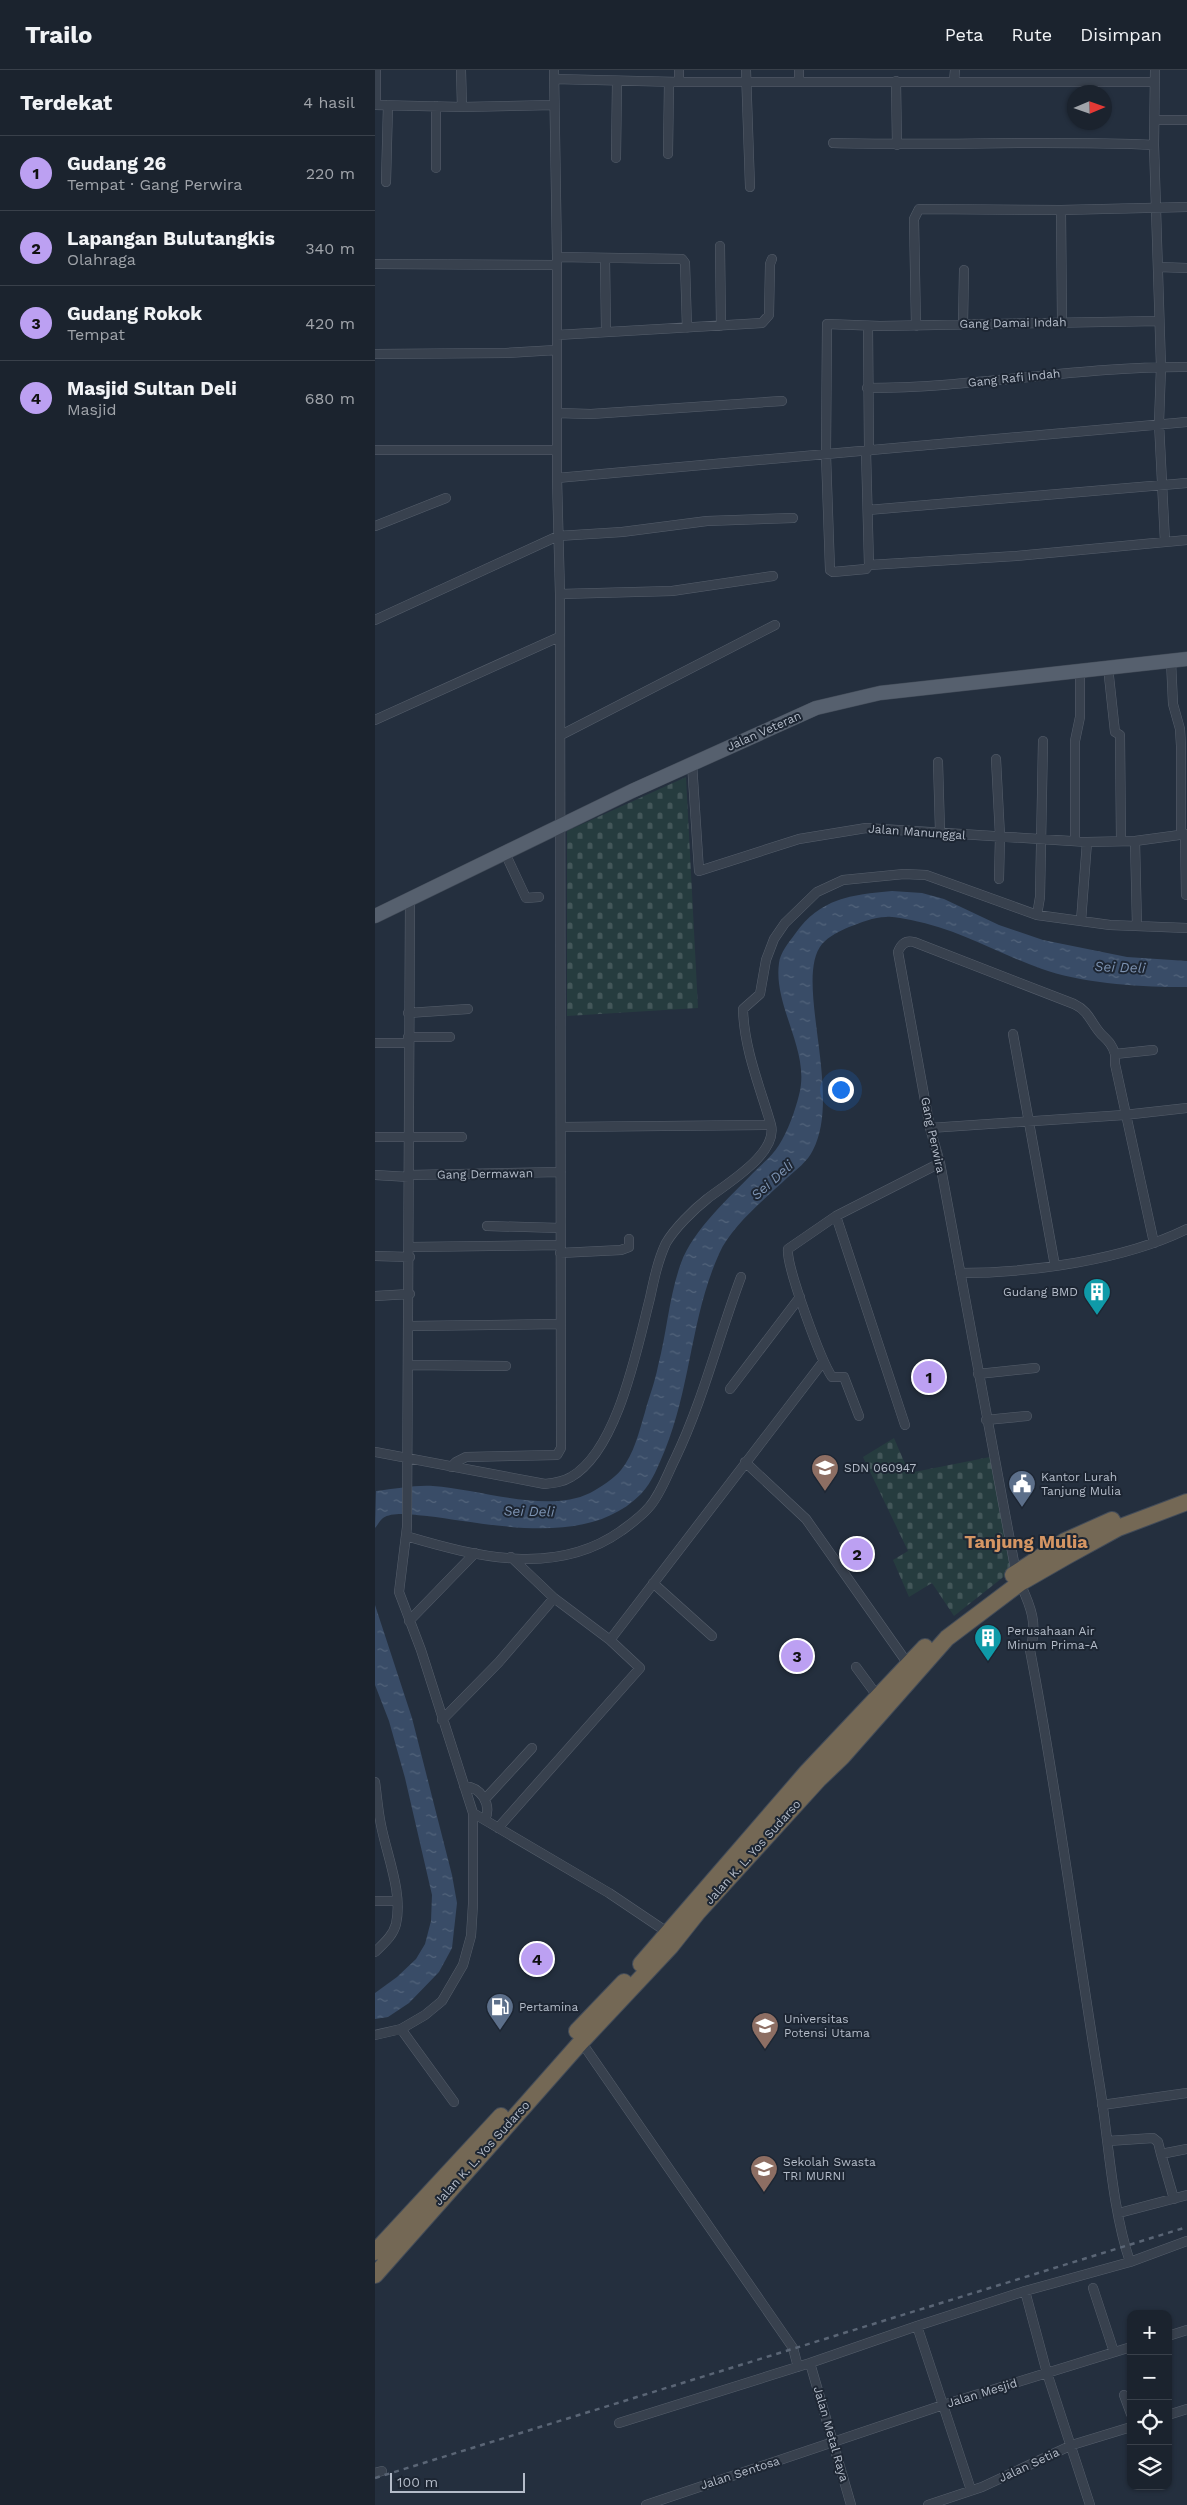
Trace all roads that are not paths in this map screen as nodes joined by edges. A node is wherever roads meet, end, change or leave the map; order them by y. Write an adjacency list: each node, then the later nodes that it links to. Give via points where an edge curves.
1 (376, 70): 17 (street)
2 (461, 70): 21 (street)
3 (679, 70): 12 (street)
4 (746, 70): 13 (street)
5 (799, 70): 14 (street)
6 (955, 70): 10 (street)
7 (1155, 70): 16 (street)
8 (554, 75): 9 (street); 19 (street)
9 (617, 81): 11 (street); 28 (street)
10 (954, 81): 15 (street); 16 (street)
11 (669, 82): 12 (street); 27 (street)
12 (679, 82): 13 (street)
13 (746, 82): 14 (street); 31 (street)
14 (799, 82): 15 (street)
15 (896, 82): 25 (street)
16 (1155, 82): 22 (street)
17 (376, 105): 18 (street)
18 (388, 105): 20 (street); 30 (street)
19 (554, 105): 21 (street); 38 (street)
20 (436, 106): 21 (street); 29 (street)
21 (462, 107)
22 (1156, 120): 23 (street); 26 (street)
23 (1187, 120)
24 (833, 143): 25 (street)
25 (897, 145): 26 (street, via 1081,142)
26 (1154, 146): 32 (street)
27 (668, 154)
28 (617, 158)
29 (436, 168)
30 (386, 182)
31 (750, 187)
32 (1157, 207): 33 (street); 34 (street); 40 (street)
33 (1187, 207)
34 (1061, 210): 44 (street); 48 (street, via 919,209 914,219)
35 (720, 246): 46 (street)
36 (605, 258): 38 (street); 49 (street, via 682,258 685,263); 50 (street)
37 (772, 259): 46 (street, via 767,320)
38 (557, 261): 39 (street); 51 (street)
39 (375, 264)
40 (1159, 267): 41 (street); 43 (street)
41 (1187, 268)
42 (964, 270): 45 (street)
43 (1159, 321): 44 (street, Gang Damai Indah); 54 (street)
44 (1062, 322): 45 (street, Gang Damai Indah)
45 (963, 324): 48 (street, Gang Damai Indah)
46 (721, 326): 49 (street)
47 (868, 326): 48 (street, Gang Damai Indah); 56 (street); 64 (street, Gang Damai Indah, via 829,323 825,326)
48 (916, 326)
49 (687, 328): 50 (street)
50 (606, 332): 51 (street)
51 (557, 335): 52 (street)
52 (557, 350): 53 (street); 58 (street)
53 (375, 354)
54 (1161, 367): 55 (street, Gang Rafi Indah); 56 (street, Gang Rafi Indah, via 1058,373 921,387); 60 (street)
55 (1187, 367)
56 (867, 388): 63 (street)
57 (782, 401): 58 (street, via 591,414)
58 (557, 413): 62 (street)
59 (1187, 422): 60 (street)
60 (1159, 423): 63 (street); 67 (street)
61 (375, 450): 62 (street)
62 (557, 450): 65 (street)
63 (867, 451): 64 (street); 69 (street)
64 (826, 454): 65 (street); 75 (street, via 830,570 866,569)
65 (557, 478): 72 (street)
66 (1187, 483): 67 (street)
67 (1161, 485): 69 (street); 74 (street)
68 (446, 498): 71 (street)
69 (868, 510): 75 (street)
70 (793, 518): 72 (street, via 707,521)
71 (375, 526)
72 (559, 536): 77 (street); 78 (street)
73 (1187, 540): 74 (street)
74 (1165, 542): 75 (street)
75 (869, 566)
76 (773, 576): 77 (street, via 672,590)
77 (560, 594): 80 (street)
78 (375, 620)
79 (775, 625): 86 (street)
80 (559, 637): 85 (street); 86 (street)
81 (1187, 659): 82 (main road, Jalan Veteran)
82 (1171, 661): 83 (main road, Jalan Veteran); 93 (street, via 1173,704 1180,729)
83 (1108, 667): 84 (main road, Jalan Veteran); 97 (street, via 1115,732 1120,735)
84 (1080, 671): 90 (main road, Jalan Veteran, via 851,698 816,708); 96 (street, via 1080,717 1075,741)
85 (375, 720)
86 (561, 735): 91 (street)
87 (1043, 740): 95 (street)
88 (996, 759): 94 (street)
89 (938, 762): 92 (street)
90 (691, 763): 91 (main road, Jalan Veteran); 92 (street, Jalan Manunggal, via 699,871 799,839 833,832 865,828)
91 (561, 826): 100 (main road, Jalan Veteran); 122 (street)
92 (940, 831): 94 (street, Jalan Manunggal)
93 (1184, 835): 98 (street, Jalan Manunggal); 102 (street)
94 (1000, 836): 95 (street, Jalan Manunggal); 101 (street)
95 (1041, 840): 96 (street, Jalan Manunggal); 105 (street)
96 (1075, 841): 99 (street, Jalan Manunggal)
97 (1121, 841): 98 (street, Jalan Manunggal); 99 (street, Jalan Manunggal)
98 (1135, 841): 108 (street)
99 (1087, 842): 107 (street)
100 (505, 853): 103 (street, via 526,898); 104 (main road, Jalan Veteran)
101 (999, 879)
102 (1186, 895)
103 (539, 897)
104 (410, 899): 106 (main road, Jalan Veteran); 111 (street)
105 (1037, 915): 107 (street); 121 (street, via 926,875 843,880 817,892 785,922 774,939 759,994 743,1009 749,1051)
106 (375, 916)
107 (1081, 921): 108 (street)
108 (1137, 926): 109 (street)
109 (1187, 928)
110 (468, 1009): 111 (street)
111 (408, 1013): 114 (street)
112 (1013, 1034): 120 (street)
113 (450, 1037): 114 (street)
114 (408, 1040): 115 (street); 125 (street)
115 (375, 1043)
116 (1153, 1050): 117 (street)
117 (1115, 1054): 119 (street); 123 (street, Gang Perwira, via 1111,1042 1100,1033 1084,1009 914,942 905,942 898,952)
118 (1187, 1108): 119 (street)
119 (1124, 1115): 120 (street); 136 (street)
120 (1028, 1123): 123 (street); 140 (street)
121 (771, 1125): 122 (street); 161 (street, via 771,1138 752,1164 706,1199 667,1243 659,1259 643,1327 613,1426 583,1468 570,1478 545,1484)
122 (561, 1127): 128 (street)
123 (930, 1128): 127 (street, Gang Perwira)
124 (375, 1136): 125 (street)
125 (409, 1136): 126 (street); 130 (street)
126 (462, 1137)
127 (940, 1163): 131 (street); 141 (street, Gang Perwira)
128 (561, 1172): 130 (street, Gang Dermawan); 133 (street)
129 (375, 1175): 130 (street, Gang Dermawan)
130 (409, 1176): 138 (street)
131 (836, 1216): 145 (street, via 788,1249); 157 (street)
132 (487, 1226): 133 (street)
133 (560, 1228): 137 (street)
134 (1187, 1229): 136 (street)
135 (629, 1239): 137 (street, via 629,1247 621,1250)
136 (1153, 1243): 140 (street)
137 (560, 1249): 138 (street); 146 (street)
138 (410, 1252): 139 (street); 143 (street)
139 (375, 1256)
140 (1055, 1266): 141 (street)
141 (960, 1273): 152 (street, Gang Perwira)
142 (741, 1277): 166 (street, via 686,1437 652,1505 611,1538 585,1551 537,1560)
143 (409, 1294): 144 (street); 147 (street)
144 (375, 1296)
145 (800, 1297): 148 (street); 153 (street)
146 (561, 1324): 147 (street); 161 (street, via 559,1453 467,1457)
147 (409, 1326): 149 (street)
148 (823, 1362): 154 (street, via 832,1377 845,1377); 160 (street)
149 (409, 1365): 150 (street); 159 (street)
150 (506, 1366)
151 (1035, 1368): 152 (street)
152 (978, 1374): 156 (street, Gang Perwira)
153 (731, 1390)
154 (859, 1416)
155 (1027, 1416): 156 (street)
156 (986, 1420): 167 (street, Gang Perwira)
157 (905, 1425)
158 (375, 1452): 159 (street)
159 (407, 1458): 161 (street); 164 (street)
160 (745, 1462): 168 (street); 173 (street, via 805,1519)
161 (451, 1467)
162 (1187, 1492): 167 (highway, Jalan K. L. Yos Sudarso, via 1138,1508 1065,1542)
163 (1187, 1502): 167 (highway, Jalan K. L. Yos Sudarso, via 1118,1528)
164 (406, 1532): 165 (street); 170 (street, via 399,1584)
165 (475, 1553): 166 (street); 170 (street)
166 (511, 1557): 169 (street)
167 (1018, 1578): 173 (highway, Jalan K. L. Yos Sudarso, via 951,1622); 191 (highway, Jalan K. L. Yos Sudarso, via 947,1638 671,1946); 194 (street, Gang Perwira, via 1031,1610 1035,1634 1030,1650 1065,1847)
168 (653, 1583): 171 (street); 172 (street)
169 (554, 1598): 172 (street); 176 (street, via 499,1662)
170 (409, 1621): 176 (street)
171 (712, 1636)
172 (610, 1640): 184 (street, via 640,1668)
173 (908, 1664): 175 (highway, Jalan K. L. Yos Sudarso)
174 (856, 1667): 175 (street)
175 (877, 1697): 187 (highway, Jalan K. L. Yos Sudarso)
176 (442, 1720): 179 (street)
177 (532, 1748): 180 (street)
178 (375, 1782): 183 (street)
179 (464, 1786): 180 (street, via 477,1790); 181 (street)
180 (485, 1799): 182 (street, via 488,1811)
181 (473, 1813): 182 (street); 189 (street, via 471,1936 463,1966 442,2001)
182 (485, 1820): 184 (street)
183 (378, 1823): 186 (street)
184 (498, 1828): 187 (street, via 609,1892)
185 (375, 1901): 186 (street)
186 (397, 1901): 188 (street, via 395,1927)
187 (667, 1932): 191 (highway, Jalan K. L. Yos Sudarso, via 633,1973 601,2003)
188 (375, 1952)
189 (401, 2029): 190 (street); 193 (street)
190 (375, 2035)
191 (578, 2037): 202 (highway, Jalan K. L. Yos Sudarso); 204 (highway, Jalan K. L. Yos Sudarso); 213 (street, via 793,2348)
192 (1187, 2093): 194 (street)
193 (454, 2102)
194 (1103, 2105): 195 (street, Gang Perwira)
195 (1108, 2141): 197 (street, via 1153,2138); 200 (street, Gang Perwira)
196 (1187, 2150): 197 (street)
197 (1161, 2154): 199 (street)
198 (1187, 2195): 199 (street)
199 (1174, 2199): 200 (street)
200 (1119, 2213): 203 (street, Gang Perwira)
201 (1187, 2240): 203 (street)
202 (375, 2252)
203 (1130, 2262): 206 (street)
204 (375, 2275)
205 (1093, 2288): 211 (street)
206 (1025, 2291): 207 (street); 214 (street)
207 (917, 2326): 212 (street); 217 (street)
208 (1187, 2330): 209 (street)
209 (1172, 2335)
210 (1127, 2348): 211 (street, Jalan Mesjid)
211 (1114, 2352): 214 (street, Jalan Mesjid)
212 (810, 2364): 213 (street); 222 (street, Jalan Metal Raya)
213 (798, 2367): 220 (street)
214 (1047, 2373): 217 (street, Jalan Mesjid); 223 (street)
215 (1124, 2395): 216 (street)
216 (1127, 2403)
217 (943, 2405): 222 (street, Jalan Mesjid); 224 (street)
218 (1187, 2409): 219 (street)
219 (1172, 2414)
220 (619, 2423)
221 (1127, 2428): 223 (street, Jalan Setia)
222 (834, 2442): 225 (street, Jalan Sentosa); 226 (street, Jalan Metal Raya)
223 (1072, 2445): 224 (street, Jalan Setia); 228 (street)
224 (971, 2490): 227 (street, Jalan Setia)
225 (646, 2505)
226 (851, 2505)
227 (928, 2505)
228 (1090, 2505)

